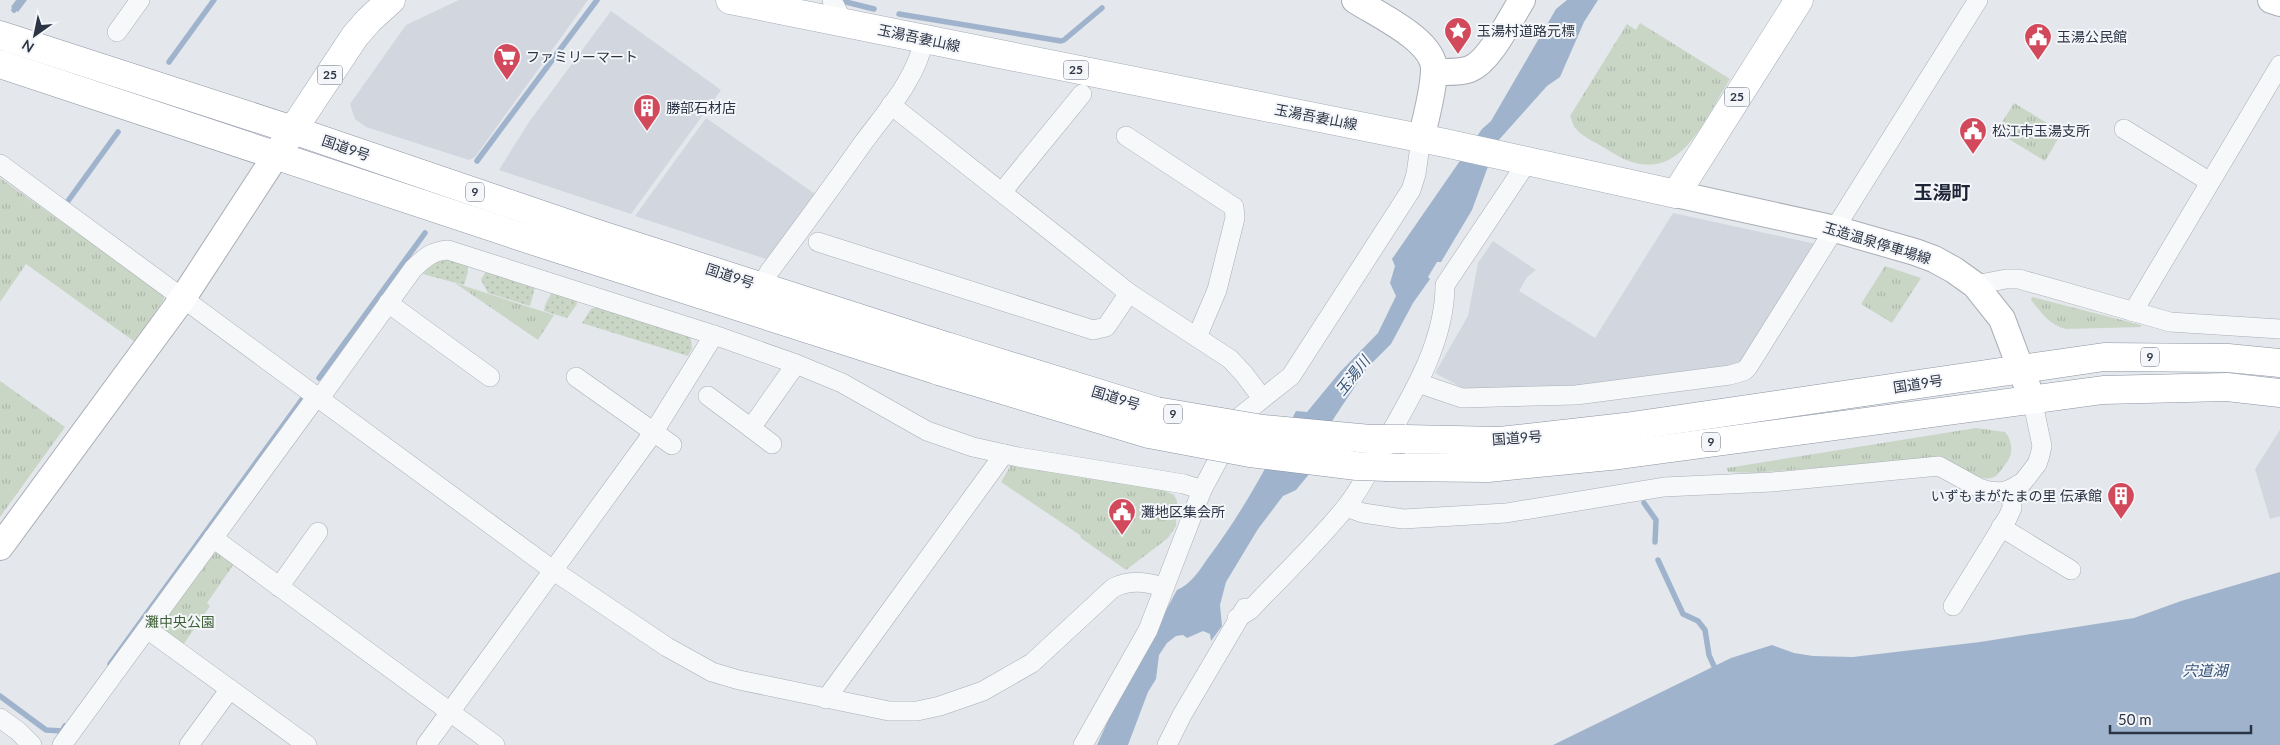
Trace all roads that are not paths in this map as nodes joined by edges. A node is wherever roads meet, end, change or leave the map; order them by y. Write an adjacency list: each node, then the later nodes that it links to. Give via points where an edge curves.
1 (140, 0): 11 (street)
2 (391, 0): 20 (main road, 25, via 355,36)
3 (730, 0): 10 (main road, 玉湯吾妻山線 / 25)
4 (1355, 0): 16 (main road, via 1425,47 1433,61)
5 (1522, 0): 16 (main road, via 1481,63 1470,69)
6 (1799, 0): 28 (main road, 25)
7 (1978, 0): 29 (street)
8 (2271, 0): 9 (main road)
9 (2280, 3)
10 (838, 11): 13 (main road, 玉湯吾妻山線 / 25)
11 (117, 32)
12 (0, 35): 20 (main road, 国道9号 / 9)
13 (924, 39): 18 (street, via 921,56); 22 (main road, 玉湯吾妻山線 / 25)
14 (0, 64): 23 (main road, 国道9号 / 9)
15 (2280, 65): 26 (street)
16 (1434, 72): 22 (main road)
17 (1082, 94): 27 (street)
18 (891, 105): 27 (street); 32 (street)
19 (2124, 129): 26 (street)
20 (293, 130): 23 (main road, 25); 32 (main road, 国道9号 / 9)
21 (1126, 136): 39 (street, via 1234,207 1235,218 1217,290)
22 (1433, 141): 24 (main road, 玉湯吾妻山線 / 25); 50 (street, via 1411,190 1291,376)
23 (275, 157): 34 (main road); 40 (main road, 国道9号 / 9)
24 (1523, 160): 28 (main road, 玉湯吾妻山線 / 25); 46 (street, via 1445,285 1443,313)
25 (0, 164): 34 (street)
26 (2210, 182): 36 (street)
27 (1002, 192): 33 (street)
28 (1676, 194): 29 (main road, 玉造温泉停車場線)
29 (1835, 229): 31 (main road, 玉造温泉停車場線, via 1934,259); 46 (street, via 1744,371 1576,395 1462,398)
30 (818, 242): 33 (street, via 1093,330 1106,327)
31 (1975, 285): 36 (street, via 2006,278 2019,279); 43 (main road, 玉造温泉停車場線, via 2002,319)
32 (762, 286): 40 (main road, 国道9号 / 9)
33 (1129, 294): 39 (street)
34 (183, 298): 49 (street); 63 (main road)
35 (388, 303): 38 (street, via 424,258 438,250 448,250); 44 (street); 49 (street)
36 (2132, 312): 37 (street, via 2170,322)
37 (2280, 329)
38 (714, 335): 42 (street); 53 (street)
39 (1197, 337): 50 (street, via 1238,366)
40 (944, 359): 43 (main road, 国道9号 / 9, bridge, via 1156,411 1263,429 1370,439 1500,441 1625,427); 51 (main road, 国道9号 / 9, bridge, via 1149,434 1250,453 1357,466 1488,468 1611,456)
41 (2280, 362): 43 (main road, 国道9号 / 9, via 2228,358 2104,357)
42 (796, 364): 52 (street); 56 (street, via 842,383 927,431)
43 (2021, 368): 51 (main road, 玉造温泉停車場線)
44 (490, 377)
45 (576, 378): 53 (street)
46 (1418, 383): 59 (street)
47 (2280, 393): 51 (main road, 国道9号 / 9, via 2228,387 2113,389)
48 (708, 396): 52 (street)
49 (318, 397): 62 (street); 65 (street)
50 (1262, 398): 58 (street, via 1242,415)
51 (2032, 399): 57 (street, via 2042,446 2040,455 2031,473)
52 (751, 428): 54 (street)
53 (653, 433): 55 (street); 65 (street)
54 (772, 444)
55 (672, 445)
56 (1004, 454): 58 (street, via 1184,484); 71 (street)
57 (2011, 489): 59 (street, via 1989,492 1939,466 1772,482 1664,487 1506,513 1403,519); 60 (street, via 2012,508)
58 (1202, 490): 67 (street)
59 (1346, 507): 81 (street, via 1250,610 1241,613)
60 (2002, 527): 64 (street); 68 (street)
61 (318, 532): 66 (street)
62 (213, 538): 66 (street); 69 (street)
63 (0, 547)
64 (2071, 570)
65 (554, 571): 71 (street, via 620,617 712,672); 72 (street)
66 (279, 587): 72 (street)
67 (1164, 587): 71 (street, via 1133,581 1113,588 1032,664 983,692 959,700 903,712); 80 (street, via 1148,630)
68 (1953, 606)
69 (147, 630): 70 (street); 75 (street)
70 (230, 689): 76 (street); 77 (street)
71 (826, 698)
72 (450, 712): 78 (street); 79 (street)
73 (0, 718): 74 (street)
74 (32, 745)
75 (62, 745)
76 (189, 745)
77 (307, 745)
78 (426, 745)
79 (495, 745)
80 (1083, 745)
81 (1167, 745)

